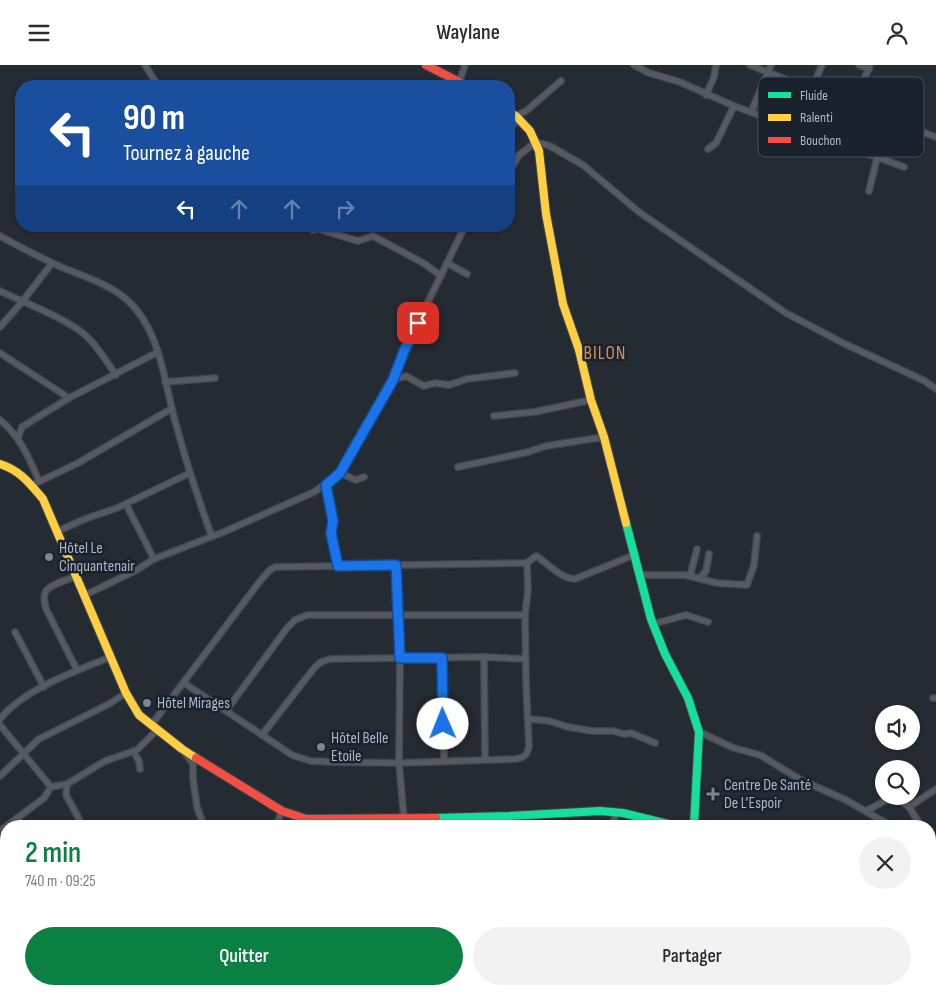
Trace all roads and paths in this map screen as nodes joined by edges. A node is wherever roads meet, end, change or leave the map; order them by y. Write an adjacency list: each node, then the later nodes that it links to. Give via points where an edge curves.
1 (145, 65): 15 (street)
2 (426, 65): 16 (street)
3 (464, 65): 17 (street)
4 (634, 65): 20 (street)
5 (716, 65): 20 (street)
6 (750, 65): 11 (street)
7 (771, 65): 11 (street)
8 (822, 65): 14 (street)
9 (859, 65): 10 (street)
10 (870, 67)
11 (768, 72): 12 (street); 13 (street)
12 (766, 77)
13 (780, 77)
14 (817, 77)
15 (154, 80)
16 (452, 80)
17 (460, 80)
18 (561, 81): 25 (street)
19 (758, 94): 22 (street)
20 (706, 95): 21 (street)
21 (734, 106): 22 (street); 30 (street, via 716,143)
22 (750, 112): 23 (street)
23 (758, 115)
24 (515, 116): 25 (street)
25 (518, 118): 26 (street); 29 (street)
26 (515, 122)
27 (924, 133): 28 (street)
28 (936, 137)
29 (536, 142): 32 (street); 52 (street, via 550,146 583,165 639,213 786,313); 54 (street, via 563,304 579,350)
30 (708, 149)
31 (877, 158): 33 (street); 34 (street)
32 (515, 162)
33 (904, 167)
34 (869, 191)
35 (328, 232): 41 (street, via 358,241 374,236)
36 (462, 232): 39 (street)
37 (0, 237): 38 (street)
38 (52, 263): 43 (street); 45 (street, via 115,290 127,300 151,333)
39 (447, 263): 40 (street); 41 (street)
40 (467, 273)
41 (441, 276): 50 (street)
42 (0, 291): 43 (street)
43 (22, 301): 44 (street); 48 (street, via 84,334)
44 (0, 327)
45 (158, 352): 48 (street); 51 (street)
46 (0, 353): 53 (street)
47 (515, 373): 50 (street, via 467,379 449,385 435,383 424,386 406,376)
48 (116, 375): 53 (street)
49 (215, 378): 51 (street)
50 (393, 380): 65 (street)
51 (165, 381): 55 (street)
52 (936, 389)
53 (69, 398): 58 (street)
54 (591, 401): 56 (street); 60 (street)
55 (171, 409): 64 (street); 67 (street, via 78,463)
56 (494, 416)
57 (0, 420): 59 (street)
58 (22, 427): 59 (street); 61 (street)
59 (10, 429): 61 (street)
60 (604, 437): 63 (street, via 546,446); 75 (street)
61 (18, 438): 67 (street)
62 (0, 464): 67 (street)
63 (458, 467)
64 (190, 473): 69 (street); 72 (street)
65 (340, 473): 66 (street, via 356,480); 68 (street)
66 (364, 477)
67 (35, 483): 70 (street)
68 (326, 485): 72 (street); 79 (street)
69 (126, 504): 70 (street); 76 (street)
70 (58, 531): 81 (street)
71 (757, 536): 83 (street, via 754,565 747,585)
72 (212, 537): 76 (street)
73 (697, 549): 82 (street)
74 (709, 554): 83 (street, via 706,571)
75 (634, 555): 77 (street, via 575,579 557,572 536,556); 80 (street)
76 (154, 559): 84 (street)
77 (527, 563): 78 (street); 85 (street)
78 (396, 565): 79 (street); 86 (street)
79 (338, 566): 96 (street, via 275,567 270,570)
80 (640, 575): 82 (street); 88 (street)
81 (77, 576): 84 (street); 95 (street, via 48,588 44,599)
82 (690, 576): 83 (street)
83 (700, 578)
84 (86, 595): 90 (street)
85 (525, 615): 86 (street); 94 (street)
86 (399, 616): 92 (street); 99 (street, via 300,617 288,628)
87 (708, 622): 88 (street, via 686,615)
88 (653, 624): 104 (street, via 688,698)
89 (15, 632): 97 (street)
90 (112, 657): 95 (street); 98 (street)
91 (484, 657): 93 (street); 94 (street); 110 (street)
92 (400, 658): 93 (street); 105 (street, via 330,659 321,662); 112 (street)
93 (442, 658): 111 (street)
94 (525, 659): 101 (street)
95 (77, 670): 97 (street)
96 (184, 683): 99 (street); 103 (street)
97 (44, 687): 100 (street, via 12,706)
98 (126, 693): 103 (street, via 139,715); 109 (street, via 109,705 39,739)
99 (226, 711): 105 (street)
100 (0, 719)
101 (529, 719): 106 (street, via 592,731 631,733); 110 (street, via 529,746 525,757)
102 (0, 725): 109 (street)
103 (155, 727): 107 (street); 108 (street)
104 (698, 732): 122 (street, via 760,755 801,780); 135 (street)
105 (262, 735): 112 (street, via 292,755 310,761)
106 (655, 743)
107 (182, 749): 121 (street); 128 (street, via 193,764)
108 (133, 751): 113 (street); 115 (street, via 105,761)
109 (23, 754): 114 (street); 116 (street)
110 (485, 760): 111 (street)
111 (444, 761): 112 (street)
112 (399, 763): 125 (street)
113 (140, 769)
114 (0, 776)
115 (67, 784): 116 (street); 127 (street, via 66,795)
116 (51, 787): 126 (street, via 44,798)
117 (936, 789): 120 (street)
118 (877, 805): 122 (street)
119 (906, 805): 120 (street)
120 (909, 807): 137 (street)
121 (282, 811): 129 (street); 130 (street)
122 (866, 811): 136 (street)
123 (615, 813): 124 (street); 133 (street); 134 (street)
124 (510, 816): 125 (street); 132 (street)
125 (404, 818): 131 (street)
126 (18, 819)
127 (79, 820)
128 (202, 820)
129 (278, 820)
130 (301, 820)
131 (330, 820)
132 (509, 820)
133 (614, 820)
134 (648, 820)
135 (694, 820)
136 (881, 820)
137 (917, 820)

